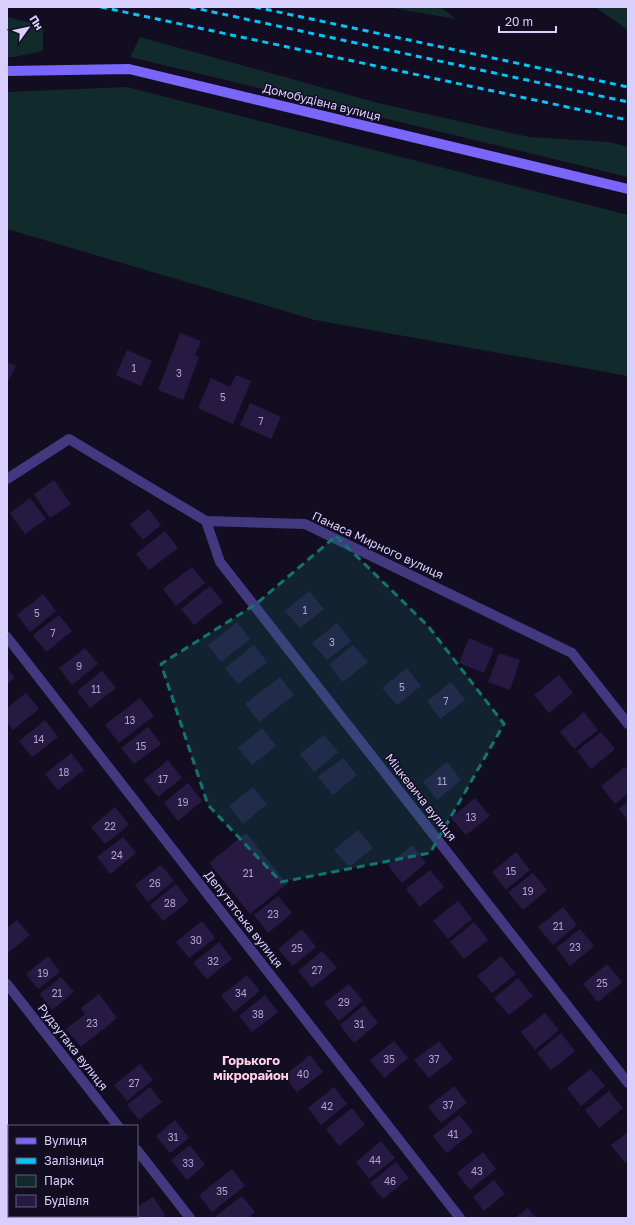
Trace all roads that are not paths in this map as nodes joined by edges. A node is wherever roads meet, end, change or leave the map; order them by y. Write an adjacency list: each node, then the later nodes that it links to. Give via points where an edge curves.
1 (7, 71): 2 (street, Домобудівна вулиця, via 129,69)
2 (628, 189)
3 (7, 479): 4 (street, Панаса Мирного вулиця, via 69,439)
4 (206, 521): 6 (street, Панаса Мирного вулиця, via 305,524 348,544 572,653); 8 (street, Міцкевича вулиця, via 220,562)
5 (7, 637): 12 (street, Депутатська вулиця)
6 (628, 724)
7 (7, 984): 9 (street, Рудзутака вулиця)
8 (628, 1083)
9 (117, 1125)
10 (138, 1151): 11 (street)
11 (190, 1218)
12 (460, 1218)

